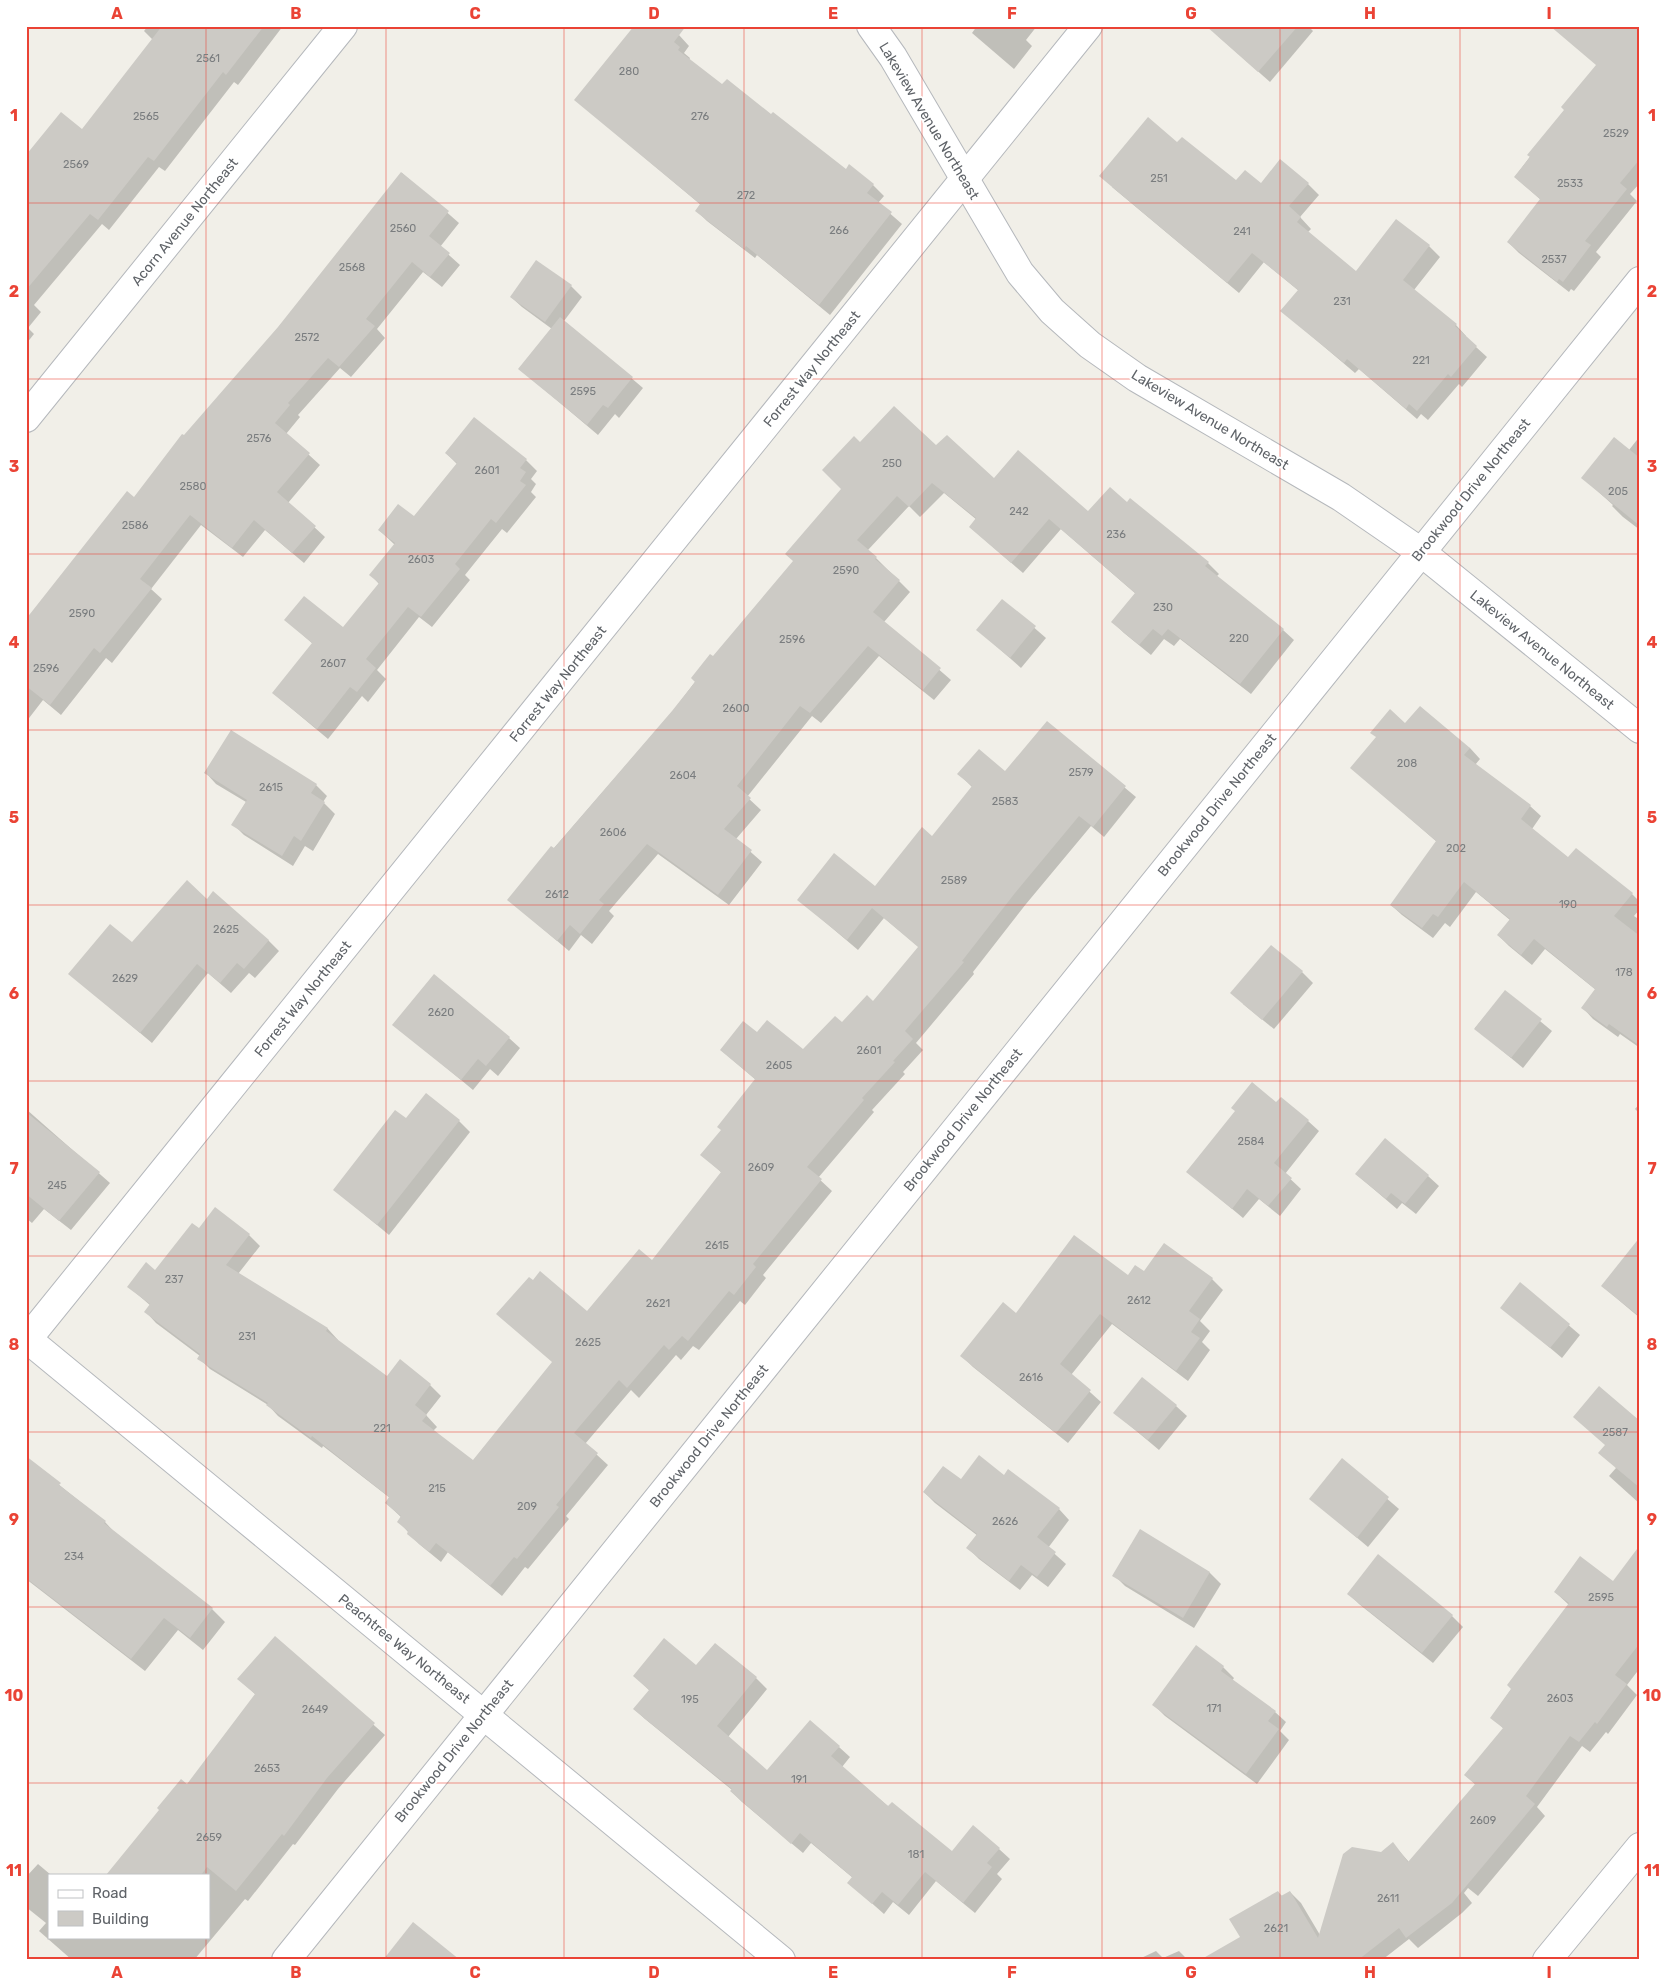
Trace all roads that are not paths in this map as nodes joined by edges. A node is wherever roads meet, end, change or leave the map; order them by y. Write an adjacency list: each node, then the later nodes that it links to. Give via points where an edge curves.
1 (343, 26): 6 (street, Acorn Avenue Northeast)
2 (871, 26): 4 (street, Lakeview Avenue Northeast, via 893,57)
3 (1088, 26): 4 (street, Forrest Way Northeast)
4 (965, 181): 7 (street, Lakeview Avenue Northeast, via 1020,273 1052,311 1090,345 1137,378 1341,496); 9 (street, Forrest Way Northeast)
5 (1640, 281): 7 (street, Brookwood Drive Northeast)
6 (26, 418)
7 (1421, 552): 8 (street, Lakeview Avenue Northeast); 10 (street, Brookwood Drive Northeast)
8 (1640, 729)
9 (27, 1340): 10 (street, Peachtree Way Northeast)
10 (484, 1714): 12 (street, Brookwood Drive Northeast); 13 (street, Peachtree Way Northeast)
11 (1640, 1847): 14 (street)
12 (286, 1960)
13 (782, 1960)
14 (1548, 1960)

